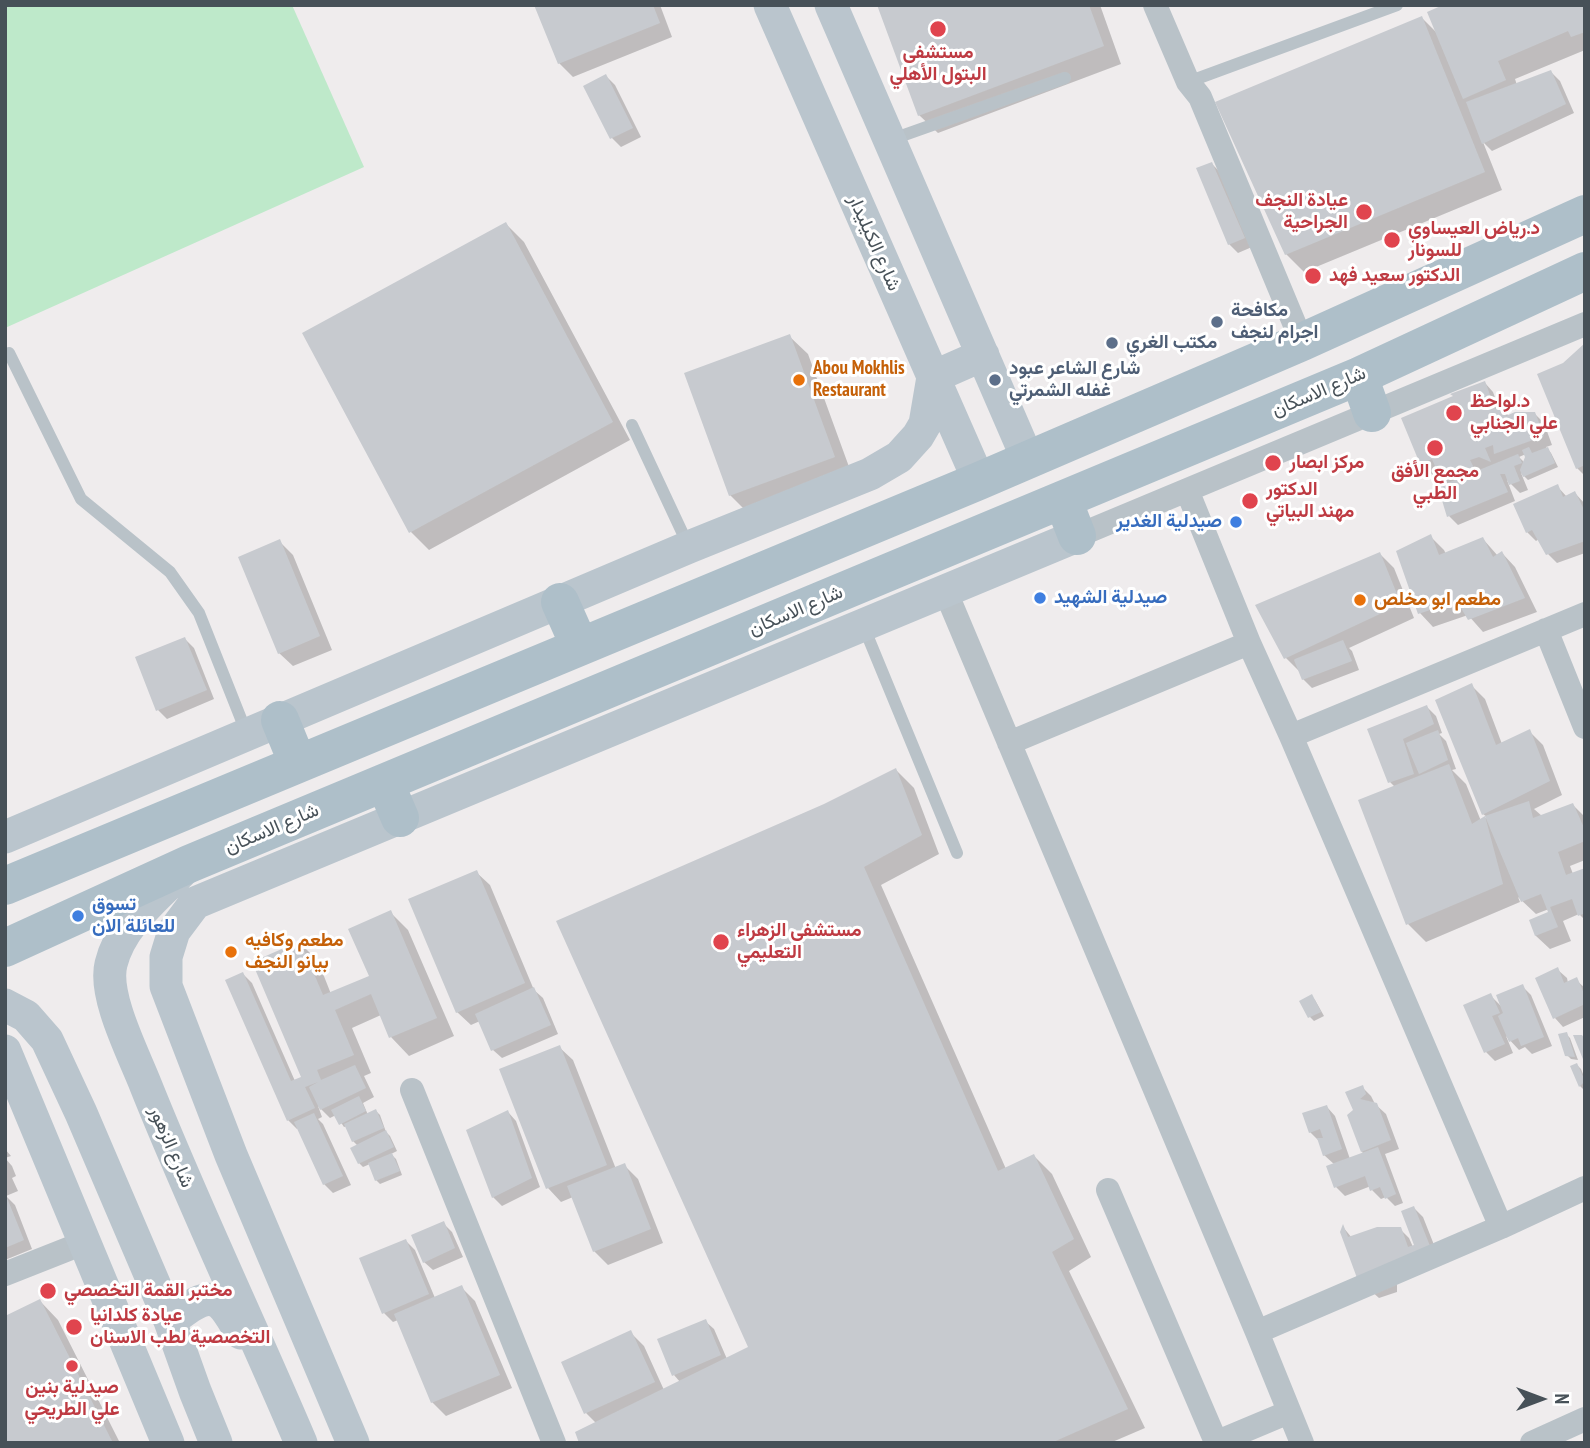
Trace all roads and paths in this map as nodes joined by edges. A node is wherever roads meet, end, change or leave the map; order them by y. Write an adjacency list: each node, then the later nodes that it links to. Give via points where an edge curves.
1 (770, 5): 15 (street, شارع الكيليدار)
2 (831, 5): 7 (street)
3 (1154, 5): 6 (street)
4 (1397, 5): 6 (lane)
5 (1065, 78): 7 (lane)
6 (1188, 82): 11 (street, via 1200,97)
7 (890, 140): 13 (street)
8 (1585, 214): 11 (main road)
9 (1585, 271): 14 (main road, شارع الاسكان)
10 (1585, 324): 16 (street)
11 (1302, 342): 18 (main road)
12 (9, 353): 31 (lane, via 81,499 170,572 199,613)
13 (983, 355): 15 (street); 18 (street)
14 (1359, 376): 16 (main road); 21 (main road, شارع الاسكان)
15 (933, 377): 19 (street, شارع الكيليدار); 23 (street, via 925,424 899,457 870,474)
16 (1372, 413): 20 (street)
17 (632, 425): 23 (lane)
18 (1028, 460): 19 (main road)
19 (979, 481): 30 (main road)
20 (1187, 490): 22 (street); 29 (street)
21 (1063, 500): 22 (main road); 36 (main road, شارع الاسكان)
22 (1077, 536): 24 (street)
23 (689, 547): 25 (street)
24 (945, 590): 27 (street); 34 (street)
25 (560, 602): 30 (main road); 31 (street)
26 (1585, 614): 28 (street)
27 (863, 625): 37 (street); 39 (lane)
28 (1546, 630): 32 (street); 33 (street)
29 (1249, 643): 33 (street); 34 (street)
30 (580, 647): 35 (main road)
31 (263, 727): 35 (main road); 38 (street)
32 (1585, 727)
33 (1291, 736): 48 (street)
34 (1009, 743): 52 (street)
35 (298, 764): 41 (main road)
36 (385, 783): 37 (main road); 40 (main road, شارع الاسكان)
37 (400, 818): 60 (street, via 195,903 174,932 166,957 166,986 221,1129)
38 (5, 837)
39 (957, 853)
40 (189, 864): 42 (main road, شارع الاسكان); 53 (street, شارع الزهور, via 138,914 118,944 110,965 110,987 172,1149)
41 (5, 886)
42 (5, 948)
43 (5, 1005): 51 (street, via 26,1016 47,1040)
44 (5, 1051): 49 (street)
45 (412, 1090): 61 (street)
46 (1585, 1188): 48 (street)
47 (1108, 1190): 56 (street)
48 (1501, 1227): 52 (street)
49 (86, 1242): 50 (street); 57 (street)
50 (5, 1274)
51 (170, 1321): 53 (street, via 198,1301 220,1303); 58 (street)
52 (1257, 1332): 54 (street)
53 (273, 1378): 59 (street, شارع الزهور)
54 (1289, 1412): 56 (street); 62 (street)
55 (1585, 1419): 63 (street)
56 (1216, 1442)
57 (168, 1443)
58 (216, 1443)
59 (301, 1443)
60 (354, 1443)
61 (554, 1443)
62 (1302, 1443)
63 (1532, 1443)

